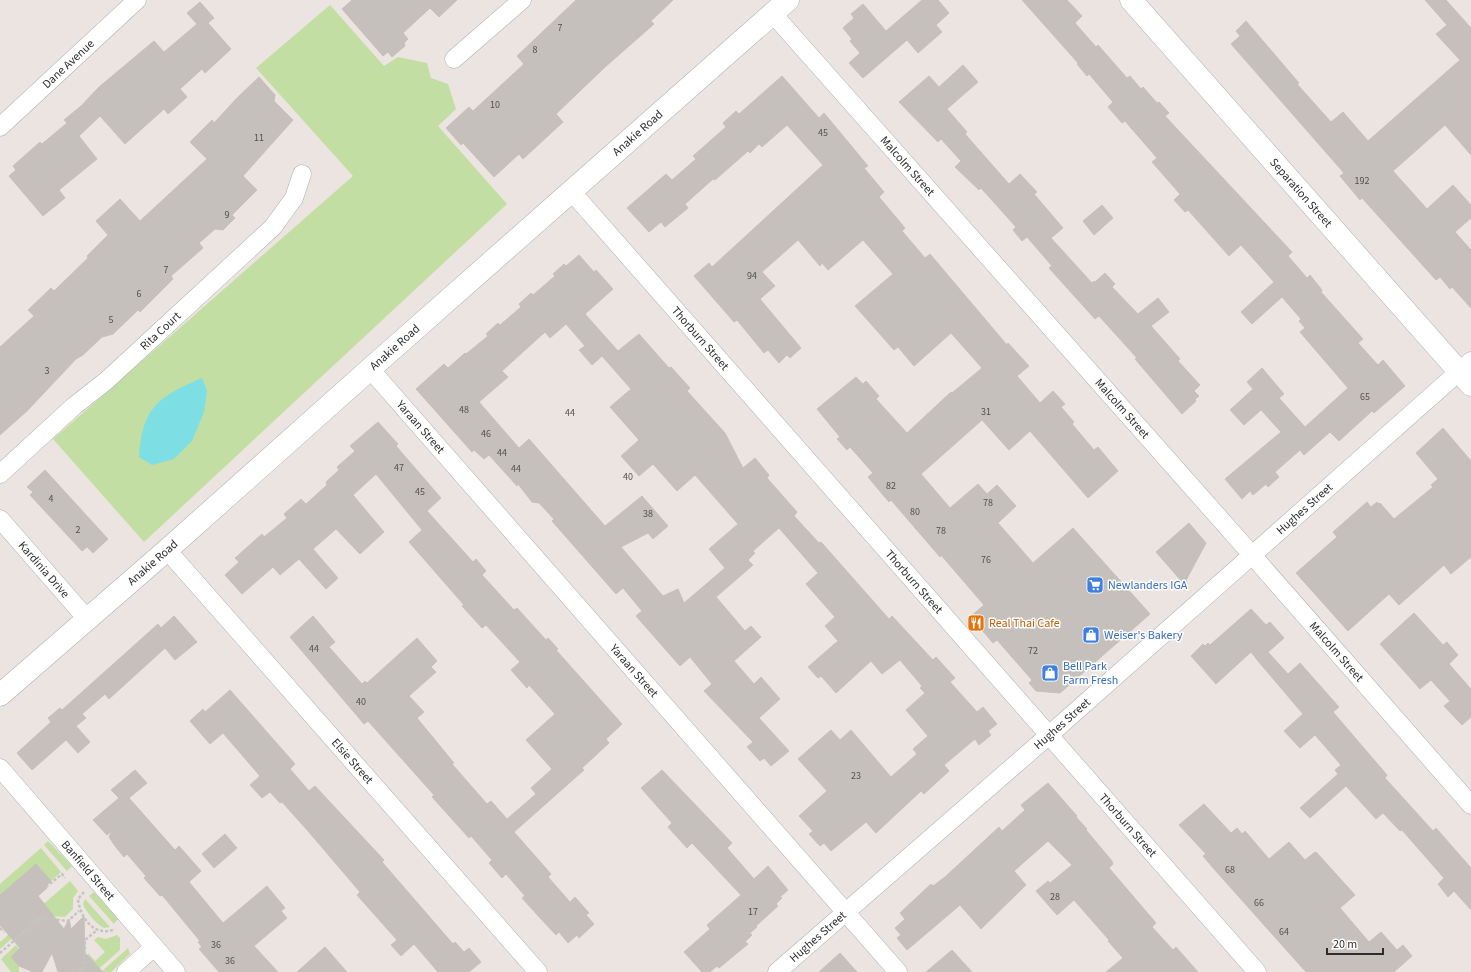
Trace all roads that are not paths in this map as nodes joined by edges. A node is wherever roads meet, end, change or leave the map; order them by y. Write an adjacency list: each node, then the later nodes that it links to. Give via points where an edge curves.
1 (137, 0): 6 (street, Dane Avenue)
2 (522, 0): 5 (street)
3 (1130, 0): 10 (main road, Separation Street)
4 (780, 7): 8 (main road, Anakie Road); 14 (street, Malcolm Street)
5 (454, 59)
6 (0, 127)
7 (302, 174): 11 (street, Rita Court, via 294,198 273,227 106,381 74,406)
8 (571, 191): 9 (main road, Anakie Road); 17 (street, Thorburn Street)
9 (370, 369): 13 (main road, Anakie Road); 20 (street, Yaraan Street)
10 (1467, 372): 14 (street, Hughes Street)
11 (0, 474)
12 (0, 519): 15 (street, Kardinia Drive)
13 (167, 550): 15 (main road, Anakie Road); 24 (street, Elsie Street)
14 (1252, 555): 17 (street, Hughes Street); 19 (street, Malcolm Street)
15 (88, 620): 16 (main road, Anakie Road)
16 (0, 695)
17 (1048, 736): 20 (street, Hughes Street); 27 (street, Thorburn Street)
18 (0, 768): 21 (street, Banfield Street)
19 (1471, 805)
20 (845, 912): 25 (street, Hughes Street); 26 (street, Yaraan Street)
21 (154, 947): 22 (street); 23 (street, Banfield Street)
22 (126, 972)
23 (176, 972)
24 (538, 972)
25 (777, 972)
26 (898, 972)
27 (1257, 972)

